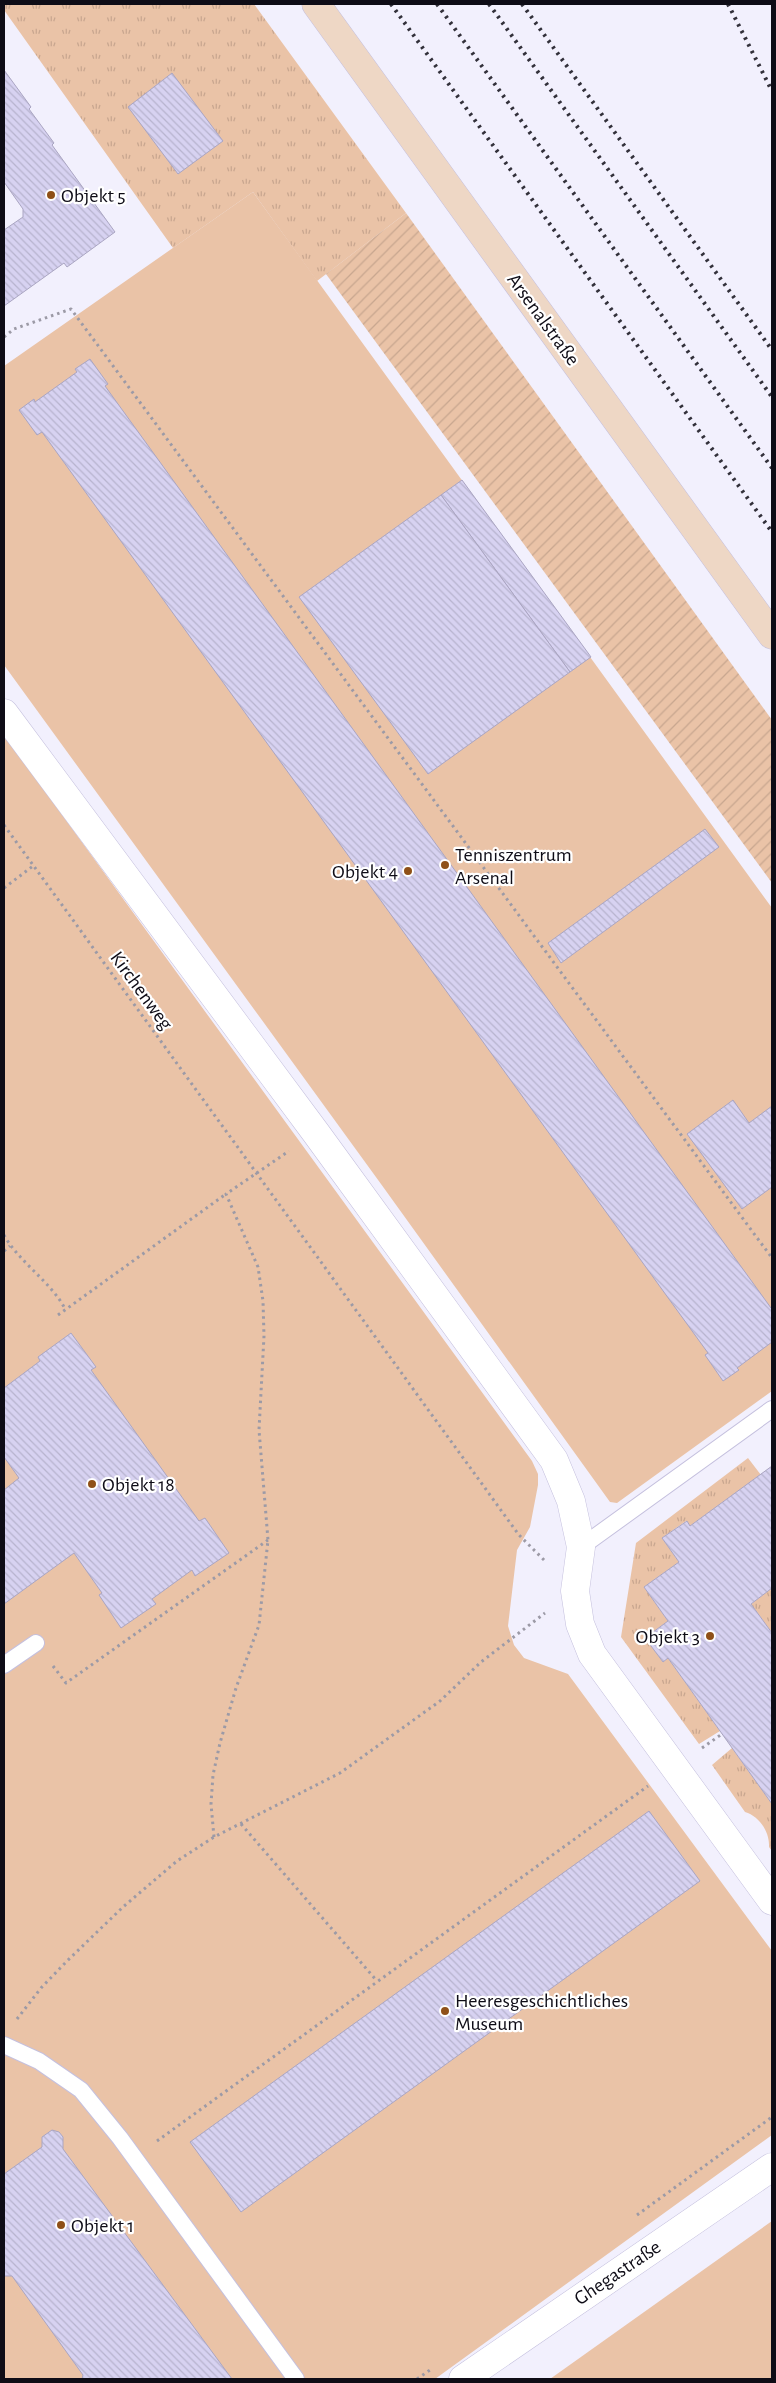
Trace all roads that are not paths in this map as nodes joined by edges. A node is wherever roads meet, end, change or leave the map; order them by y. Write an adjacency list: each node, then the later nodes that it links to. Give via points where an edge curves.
1 (316, 4): 2 (main road, Arsenalstraße)
2 (772, 635)
3 (4, 713): 5 (street, via 554,1460 571,1501)
4 (772, 1408): 5 (lane)
5 (580, 1547): 8 (street, via 574,1591 580,1624 592,1654)
6 (36, 1643): 7 (lane)
7 (4, 1665)
8 (772, 1901)
9 (4, 2045): 11 (lane, via 40,2061 81,2090)
10 (772, 2167): 12 (street, Ghegastraße)
11 (296, 2379)
12 (463, 2379)

